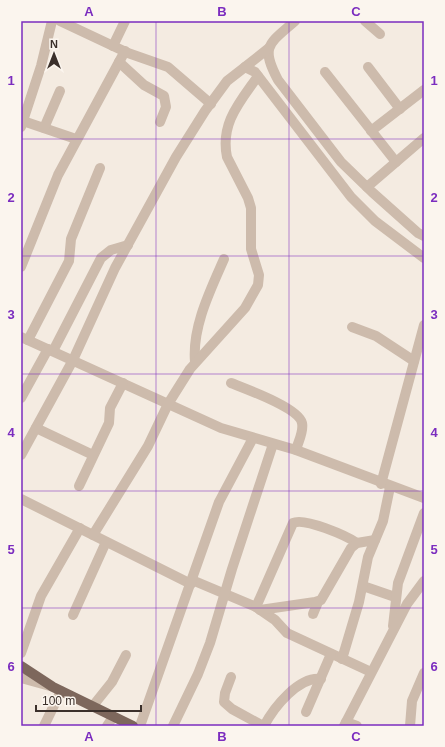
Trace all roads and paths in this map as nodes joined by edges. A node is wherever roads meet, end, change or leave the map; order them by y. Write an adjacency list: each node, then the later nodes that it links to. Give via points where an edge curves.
1 (52, 21): 20 (street, via 41,66)
2 (60, 21): 7 (street)
3 (125, 21): 7 (street)
4 (295, 21): 8 (street, via 272,41)
5 (365, 21): 6 (street)
6 (380, 34)
7 (113, 46): 9 (street)
8 (269, 48): 11 (street); 27 (street, via 270,65 278,80 336,156)
9 (125, 51): 10 (street); 17 (street, via 168,66)
10 (119, 62): 19 (street, via 144,84 164,96 166,107); 24 (street)
11 (245, 67): 14 (street); 17 (street, via 227,82)
12 (368, 67): 18 (street)
13 (325, 72): 22 (street)
14 (258, 76): 30 (street, via 351,197 375,221); 39 (street, via 229,119 226,151 251,208 252,256 259,275 258,285 245,308)
15 (424, 90): 18 (street)
16 (60, 91): 21 (street)
17 (211, 104): 29 (street, via 176,158)
18 (400, 108): 22 (street)
19 (160, 122)
20 (22, 124): 21 (street)
21 (44, 128): 24 (street)
22 (371, 131): 25 (street)
23 (424, 138): 25 (street)
24 (76, 140): 32 (street, via 58,175)
25 (396, 162): 27 (street)
26 (100, 168): 35 (street, via 71,239 69,261)
27 (367, 187): 28 (street)
28 (424, 236)
29 (128, 245): 36 (street, via 111,250 101,258); 38 (street)
30 (424, 258)
31 (224, 259): 39 (street, via 196,332)
32 (21, 267)
33 (424, 325): 37 (street)
34 (352, 327): 37 (street, via 376,336)
35 (25, 338): 36 (street)
36 (51, 350): 38 (street); 42 (street)
37 (418, 358): 50 (street)
38 (73, 360): 40 (street); 44 (street)
39 (194, 362): 43 (street)
40 (123, 383): 43 (street); 49 (street, via 110,408 109,423)
41 (231, 383): 47 (street, via 283,406 301,419 303,429)
42 (21, 398)
43 (168, 404): 45 (street, via 222,428); 56 (street, via 148,446)
44 (36, 428): 48 (street); 49 (street)
45 (253, 438): 46 (street); 61 (street, via 219,502)
46 (273, 444): 47 (street); 63 (street)
47 (296, 450): 50 (street)
48 (21, 454)
49 (93, 455): 51 (street)
50 (386, 485): 52 (street); 57 (street, via 385,516)
51 (79, 486)
52 (424, 498)
53 (21, 499): 55 (street)
54 (424, 513): 64 (street)
55 (80, 528): 56 (street); 70 (street, via 41,596)
56 (93, 535): 58 (street)
57 (375, 540): 59 (street); 62 (street, via 368,557)
58 (106, 542): 61 (street); 68 (street)
59 (357, 543): 65 (street, via 351,548); 66 (street, via 318,526 299,521 293,523)
60 (424, 581): 69 (street, via 407,604)
61 (191, 582): 63 (street); 87 (street)
62 (363, 586): 64 (street); 73 (street)
63 (225, 593): 66 (street); 88 (street, via 203,662)
64 (395, 597): 69 (street)
65 (318, 602): 66 (street); 67 (street)
66 (258, 608): 71 (street, via 275,620 287,633)
67 (313, 614)
68 (73, 615)
69 (393, 631): 75 (street)
70 (21, 653)
71 (331, 654): 73 (street); 79 (street)
72 (126, 655): 81 (street, via 112,682)
73 (342, 659): 75 (street)
74 (21, 666): 80 (main road)
75 (371, 672): 84 (street)
76 (424, 674): 91 (street, via 412,701)
77 (232, 677): 89 (street, via 224,702)
78 (21, 678): 80 (street)
79 (321, 679): 82 (street); 89 (street, via 312,678 285,696)
80 (57, 689): 81 (main road); 85 (street)
81 (92, 707): 83 (main road)
82 (306, 712)
83 (110, 722): 86 (main road)
84 (345, 724): 90 (street)
85 (44, 726)
86 (133, 726)
87 (140, 726)
88 (173, 726)
89 (263, 726)
90 (357, 726)
91 (410, 726)

